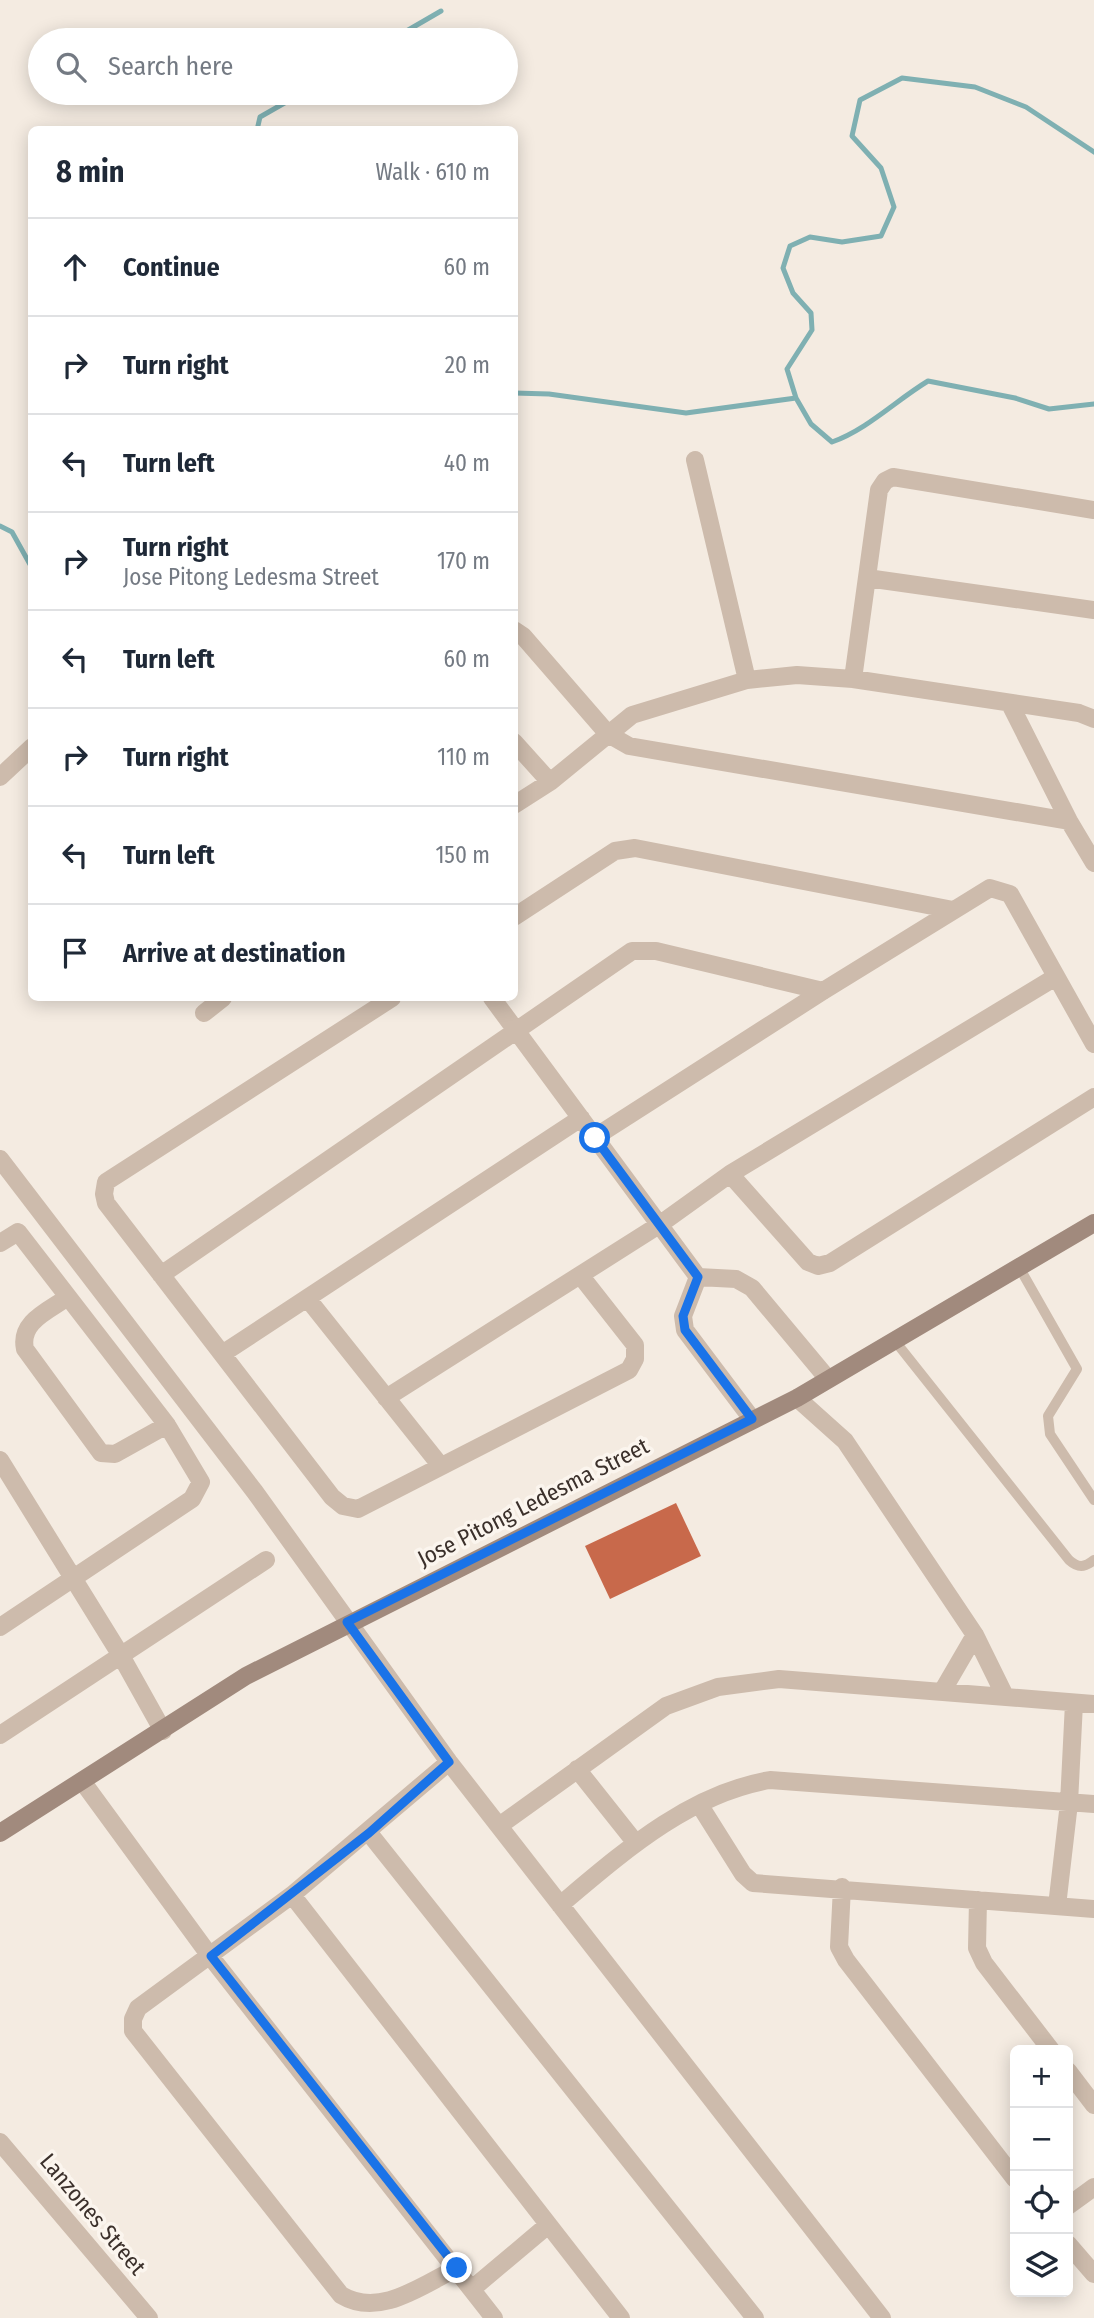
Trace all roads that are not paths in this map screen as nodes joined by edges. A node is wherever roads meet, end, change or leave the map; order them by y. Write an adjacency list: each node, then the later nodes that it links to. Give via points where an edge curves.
1 (695, 460): 7 (street)
2 (1094, 509): 3 (street, via 893,477 879,490)
3 (867, 578): 4 (street); 6 (street)
4 (1094, 610)
5 (518, 633): 10 (street)
6 (853, 679): 7 (street, via 797,676); 8 (street)
7 (747, 680): 10 (street, via 632,715)
8 (1010, 704): 9 (street); 16 (street)
9 (1094, 719)
10 (608, 734): 14 (street); 16 (street, via 629,746)
11 (518, 746): 14 (street)
12 (28, 751): 13 (street)
13 (0, 777)
14 (550, 782): 15 (street)
15 (518, 802)
16 (1069, 821): 17 (street)
17 (1094, 863)
18 (953, 910): 19 (street, via 635,848 615,850); 20 (street, via 990,888 1010,894); 21 (street)
19 (518, 914)
20 (1054, 978): 27 (street); 32 (street)
21 (823, 991): 26 (street, via 656,951 632,951); 30 (street)
22 (219, 1001): 25 (street)
23 (387, 1001): 39 (street, via 106,1182 106,1203)
24 (494, 1001): 26 (street)
25 (204, 1013)
26 (515, 1029): 29 (street); 39 (street)
27 (1094, 1044)
28 (1094, 1097): 32 (street, via 830,1263 818,1266 808,1262)
29 (581, 1118): 30 (street); 43 (street)
30 (595, 1138): 35 (street)
31 (0, 1158): 33 (street)
32 (730, 1174): 35 (street)
33 (43, 1215): 36 (street); 57 (street, via 255,1492)
34 (1094, 1223): 38 (main road, Jose Pitong Ledesma Street)
35 (659, 1225): 40 (street); 41 (street)
36 (18, 1231): 37 (street); 42 (street)
37 (0, 1243)
38 (1019, 1267): 44 (main road, Jose Pitong Ledesma Street); 53 (lane, via 1077,1369 1047,1425)
39 (161, 1275): 45 (street)
40 (580, 1275): 47 (street); 52 (street, via 635,1345 629,1370)
41 (698, 1277): 46 (street, via 736,1279 752,1288); 49 (street, via 683,1316 685,1330)
42 (68, 1297): 50 (street); 50 (street, via 27,1325 22,1336 25,1349 102,1453 116,1454)
43 (307, 1298): 45 (street); 47 (street)
44 (895, 1341): 46 (main road, Jose Pitong Ledesma Street); 55 (lane, via 1069,1560 1086,1567)
45 (222, 1354): 52 (street, via 343,1506 358,1508)
46 (828, 1379): 48 (main road, Jose Pitong Ledesma Street)
47 (386, 1398): 52 (street)
48 (797, 1398): 49 (main road, Jose Pitong Ledesma Street); 59 (street, via 845,1441)
49 (752, 1419): 57 (main road, Jose Pitong Ledesma Street)
50 (167, 1425): 56 (street, via 201,1482 198,1490 192,1499)
51 (0, 1460): 56 (street)
52 (440, 1465)
53 (1094, 1500)
54 (266, 1560): 60 (street)
55 (1094, 1560)
56 (74, 1580): 58 (street); 60 (street)
57 (347, 1622): 65 (main road, Jose Pitong Ledesma Street, via 246,1676); 67 (street)
58 (0, 1627)
59 (975, 1634): 61 (street); 62 (street)
60 (120, 1654): 65 (street); 66 (street)
61 (943, 1690): 62 (street); 68 (street, via 779,1679 718,1687 666,1706)
62 (1004, 1695): 63 (street)
63 (1074, 1703): 64 (street); 70 (street)
64 (1094, 1704)
65 (163, 1731): 69 (main road, Jose Pitong Ledesma Street)
66 (0, 1735)
67 (449, 1762): 73 (street); 75 (street)
68 (577, 1769): 73 (street); 76 (street)
69 (82, 1781): 74 (main road, Jose Pitong Ledesma Street); 83 (street)
70 (1069, 1803): 71 (street, via 770,1780); 72 (street); 81 (street)
71 (699, 1804): 76 (street); 77 (street, via 753,1883)
72 (1094, 1804)
73 (499, 1826): 80 (street)
74 (0, 1833)
75 (369, 1833): 78 (street); 99 (street)
76 (635, 1842): 80 (street)
77 (842, 1888): 79 (street); 88 (street, via 839,1947 846,1959)
78 (292, 1895): 83 (street); 91 (street)
79 (978, 1900): 81 (street); 84 (street, via 977,1948 984,1963)
80 (560, 1905): 100 (street)
81 (1057, 1906): 82 (street)
82 (1094, 1909)
83 (211, 1956): 93 (street); 93 (street, via 138,2008 133,2031 274,2211 341,2295 353,2303 381,2305)
84 (1047, 2045)
85 (1073, 2078): 86 (street)
86 (1094, 2105)
87 (0, 2142): 96 (street, Lanzones Street)
88 (1010, 2172)
89 (1094, 2187): 90 (street)
90 (1073, 2202)
91 (548, 2225): 95 (street); 98 (street)
92 (1073, 2250): 94 (street)
93 (457, 2268): 95 (street)
94 (1094, 2274)
95 (472, 2289): 97 (street)
96 (149, 2318)
97 (494, 2318)
98 (621, 2318)
99 (755, 2318)
100 (882, 2318)

